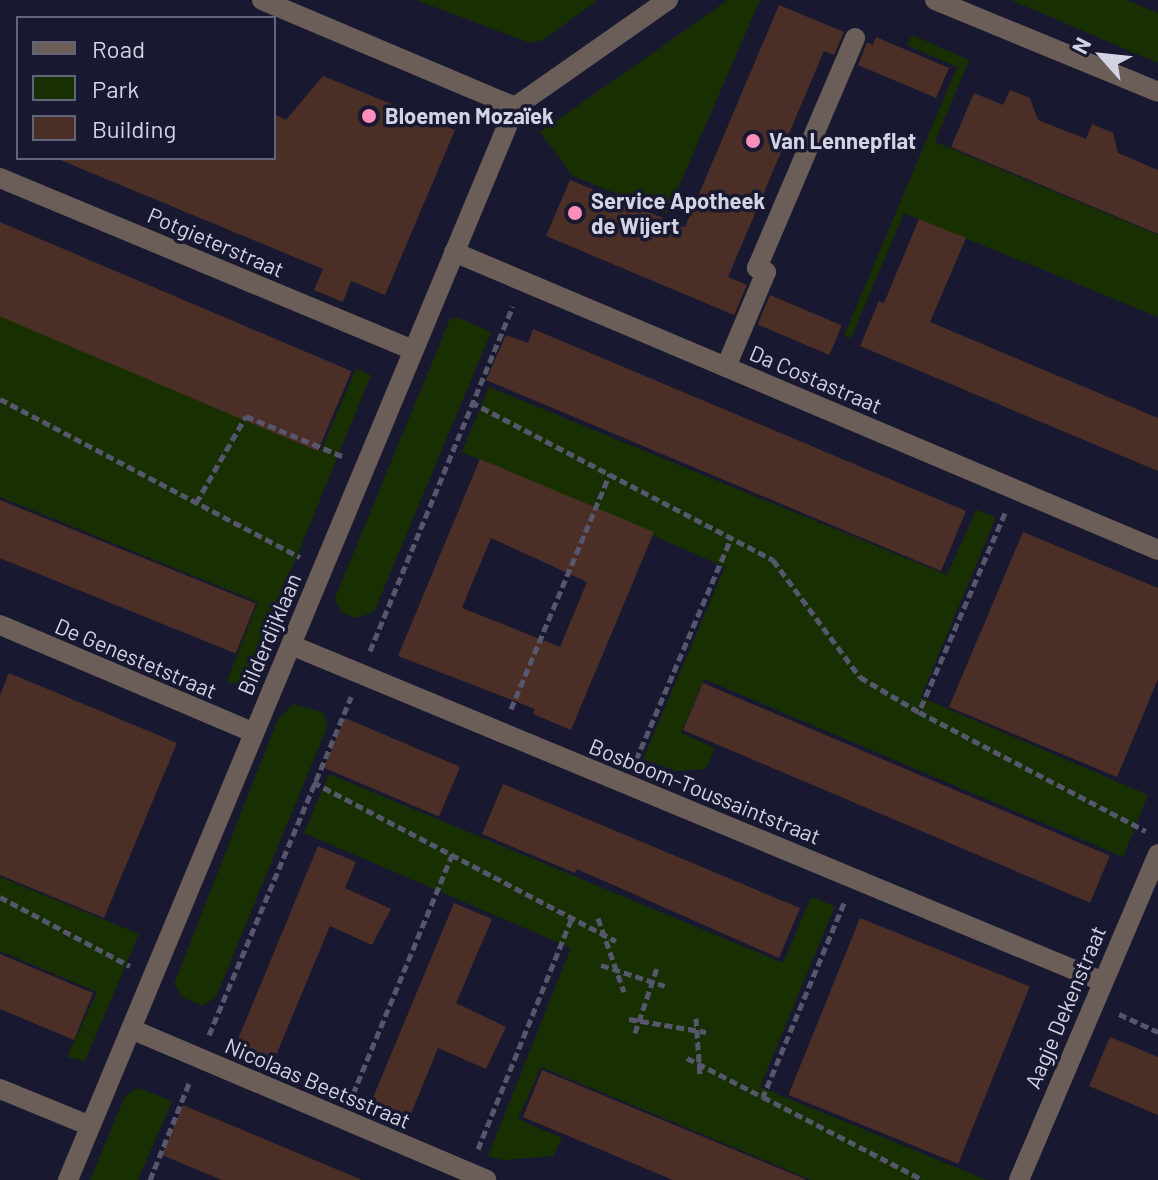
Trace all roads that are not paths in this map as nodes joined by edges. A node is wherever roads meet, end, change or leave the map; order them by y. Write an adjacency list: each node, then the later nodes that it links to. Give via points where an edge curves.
1 (262, 0): 6 (street)
2 (668, 0): 6 (street)
3 (935, 0): 5 (street)
4 (855, 38): 10 (street, via 757,268 766,272)
5 (1158, 92)
6 (515, 107): 8 (street, Bilderdijklaan)
7 (0, 178): 9 (street, Potgieterstraat)
8 (454, 252): 9 (street, Bilderdijklaan); 10 (street, Da Costastraat)
9 (414, 350): 13 (street, Bilderdijklaan)
10 (726, 367): 11 (street, Da Costastraat)
11 (1158, 550)
12 (0, 625): 14 (street, De Genestetstraat)
13 (291, 645): 14 (street, Bilderdijklaan); 16 (street, Bosboom-Toussaintstraat)
14 (254, 733): 17 (street, Bilderdijklaan)
15 (1158, 854): 16 (street, Aagje Dekenstraat)
16 (1101, 981): 22 (street, Aagje Dekenstraat)
17 (131, 1029): 19 (street, Bilderdijklaan); 20 (street, Nicolaas Beetsstraat)
18 (0, 1089): 19 (street)
19 (90, 1126): 21 (street, Bilderdijklaan)
20 (477, 1176)
21 (68, 1180)
22 (1019, 1180)

